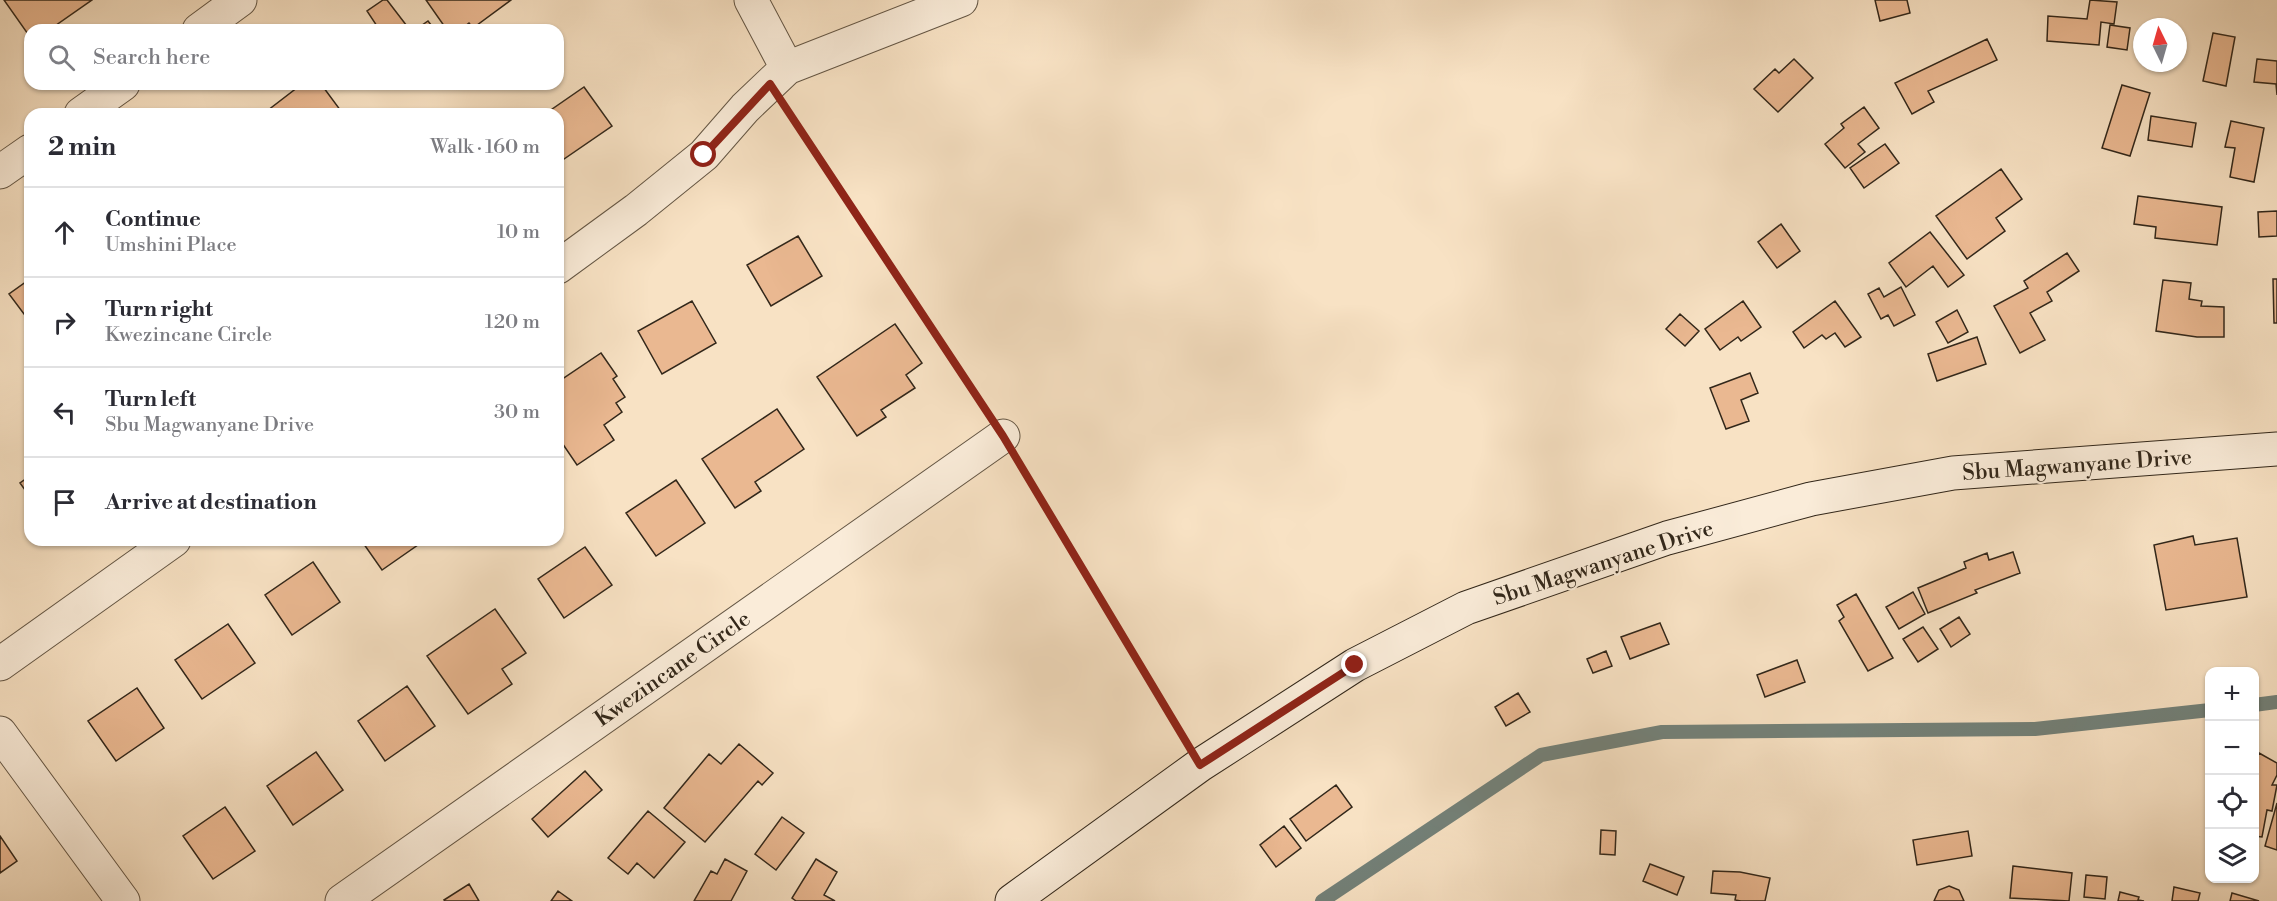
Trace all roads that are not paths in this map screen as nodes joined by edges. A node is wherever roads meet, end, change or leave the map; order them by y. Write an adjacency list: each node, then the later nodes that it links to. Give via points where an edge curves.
1 (240, 0): 4 (street)
2 (751, 0): 5 (street)
3 (961, 0): 5 (street)
4 (206, 24)
5 (778, 76): 10 (street, via 704,155)
6 (115, 90): 7 (street)
7 (89, 108)
8 (24, 155): 9 (street)
9 (0, 172)
10 (564, 263)
11 (1003, 436): 17 (street, Kwezincane Circle)
12 (2277, 449): 18 (street, Sbu Magwanyane Drive, via 1953,473 1811,499 1667,538 1466,608 1355,665 1200,765)
13 (166, 546): 14 (street)
14 (0, 664)
15 (0, 733): 16 (street)
16 (123, 901)
17 (342, 901)
18 (1012, 901)

